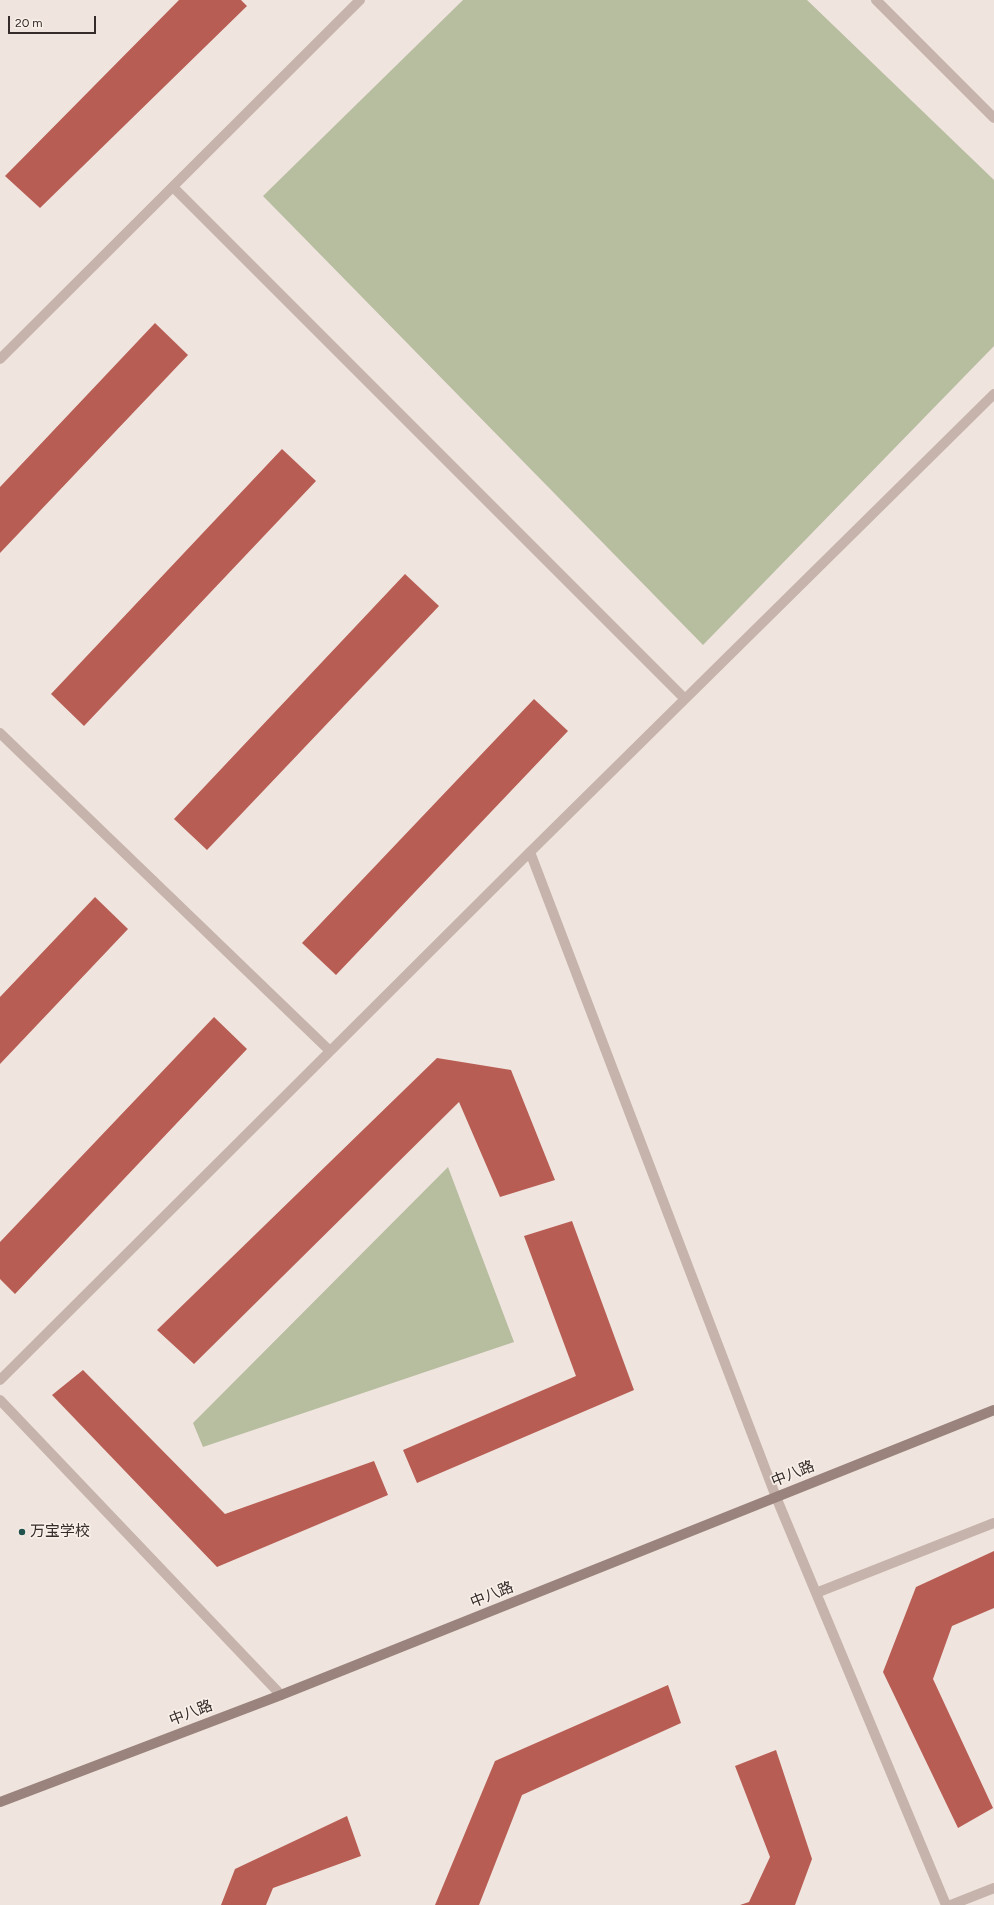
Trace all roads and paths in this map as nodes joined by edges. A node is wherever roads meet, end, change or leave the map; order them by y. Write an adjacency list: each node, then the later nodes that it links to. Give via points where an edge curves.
1 (360, 0): 4 (street)
2 (876, 0): 3 (street)
3 (994, 118)
4 (173, 187): 5 (street); 7 (street)
5 (0, 359)
6 (994, 394): 7 (street)
7 (685, 699): 9 (street)
8 (0, 733): 10 (street)
9 (530, 852): 10 (street); 14 (street)
10 (330, 1051): 11 (street)
11 (0, 1380)
12 (0, 1400): 17 (street)
13 (994, 1410): 14 (main road, 中八路)
14 (776, 1497): 16 (street); 17 (main road, 中八路)
15 (994, 1523): 16 (street)
16 (816, 1593): 20 (street)
17 (281, 1696): 18 (main road, 中八路)
18 (0, 1802)
19 (994, 1888): 21 (street)
20 (946, 1905)
21 (951, 1905)

